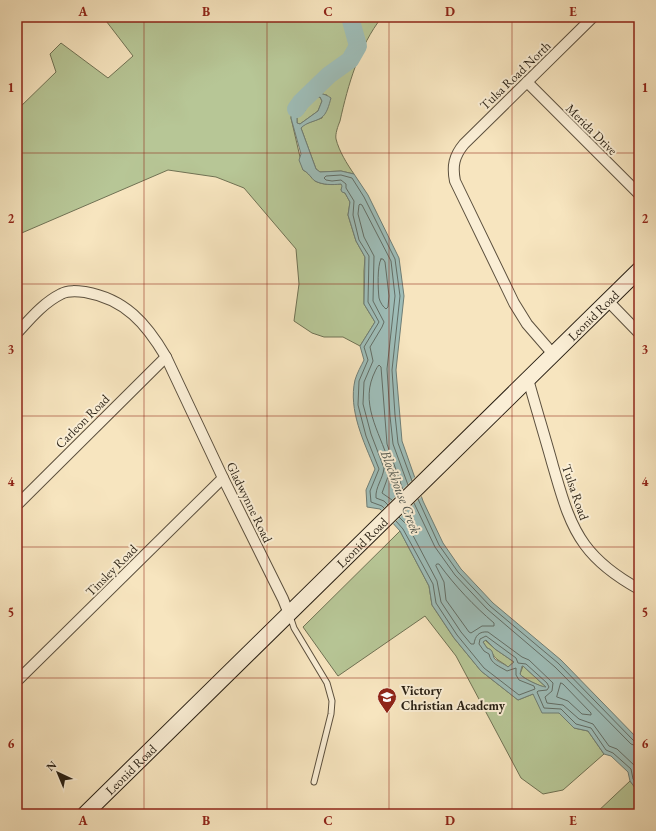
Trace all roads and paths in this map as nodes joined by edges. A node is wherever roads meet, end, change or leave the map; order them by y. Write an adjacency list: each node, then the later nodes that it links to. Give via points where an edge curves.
1 (593, 17): 2 (street, Tulsa Road North)
2 (527, 82): 3 (street, Merida Drive); 8 (street, Tulsa Road North, via 464,144 457,153 453,171 455,181 514,303 527,324)
3 (639, 194)
4 (639, 270): 5 (street, Leonid Road)
5 (608, 301): 7 (street); 8 (street, Leonid Road)
6 (17, 333): 9 (street, Gladwynne Road, via 47,303 62,293 77,291 98,295 120,304 143,323)
7 (639, 333)
8 (553, 354): 10 (street, Leonid Road)
9 (166, 357): 11 (street, Gladwynne Road); 12 (street, Carleon Road)
10 (528, 379): 13 (street, Tulsa Road, via 564,504 576,532 594,557); 14 (street, Leonid Road)
11 (223, 478): 14 (street, Gladwynne Road, via 284,599); 15 (street, Tinsley Road)
12 (17, 505)
13 (639, 589)
14 (289, 614): 16 (lane, Gladwynne Road, via 294,628 327,682 332,701); 17 (street, Leonid Road)
15 (17, 681)
16 (314, 782)
17 (85, 814)

